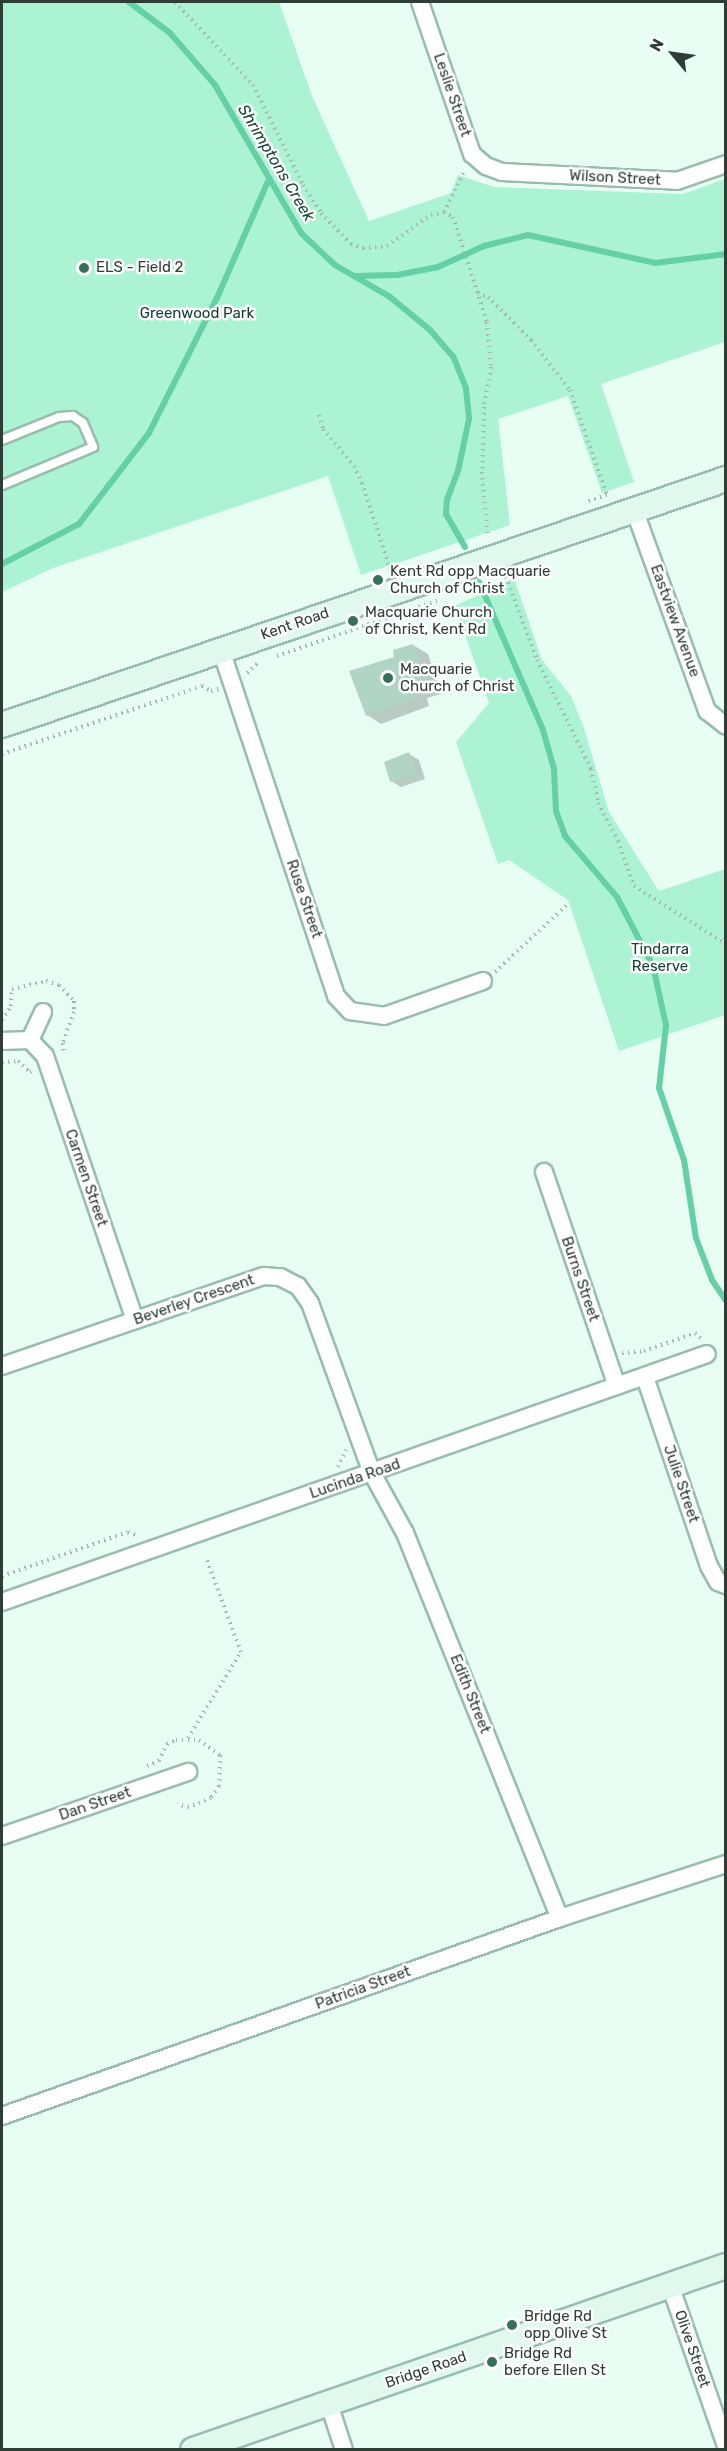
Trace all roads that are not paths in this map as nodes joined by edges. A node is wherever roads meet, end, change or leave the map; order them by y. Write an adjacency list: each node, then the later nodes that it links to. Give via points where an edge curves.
1 (420, 2): 3 (street, Leslie Street, via 472,154 486,166)
2 (726, 164): 3 (street, Wilson Street, via 677,181)
3 (502, 172)
4 (2, 440): 6 (lane, via 59,417 73,416 83,423 93,447)
5 (726, 479): 7 (street, Kent Road)
6 (2, 485)
7 (634, 509): 8 (street, Kent Road); 10 (street, Eastview Avenue, via 707,711)
8 (220, 650): 9 (street, Kent Road); 11 (street, Ruse Street, via 336,996 351,1011 384,1016)
9 (2, 725)
10 (726, 726)
11 (483, 981)
12 (43, 1011): 13 (street)
13 (30, 1040): 14 (street); 16 (street, Carmen Street, via 45,1056)
14 (2, 1041)
15 (544, 1172): 20 (street, Burns Street)
16 (135, 1320): 18 (street, Beverley Crescent); 21 (street, Beverley Crescent, via 264,1276 280,1277 298,1286 310,1303)
17 (707, 1348): 19 (street, Lucinda Road)
18 (2, 1366)
19 (645, 1377): 20 (street, Lucinda Road); 22 (street, Julie Street, via 709,1566 718,1582)
20 (617, 1386): 21 (street, Lucinda Road)
21 (372, 1473): 23 (street, Lucinda Road); 27 (street, Edith Street, via 405,1533)
22 (726, 1585)
23 (2, 1602)
24 (188, 1772): 25 (street, Dan Street)
25 (2, 1836)
26 (726, 1864): 27 (street, Patricia Street)
27 (560, 1918): 28 (street, Patricia Street)
28 (2, 2116)
29 (726, 2266): 30 (street, Bridge Road)
30 (670, 2285): 31 (street, Bridge Road); 32 (street, Olive Street)
31 (329, 2404): 33 (street, Bridge Road); 34 (street)
32 (726, 2446)
33 (193, 2450)
34 (344, 2450)

